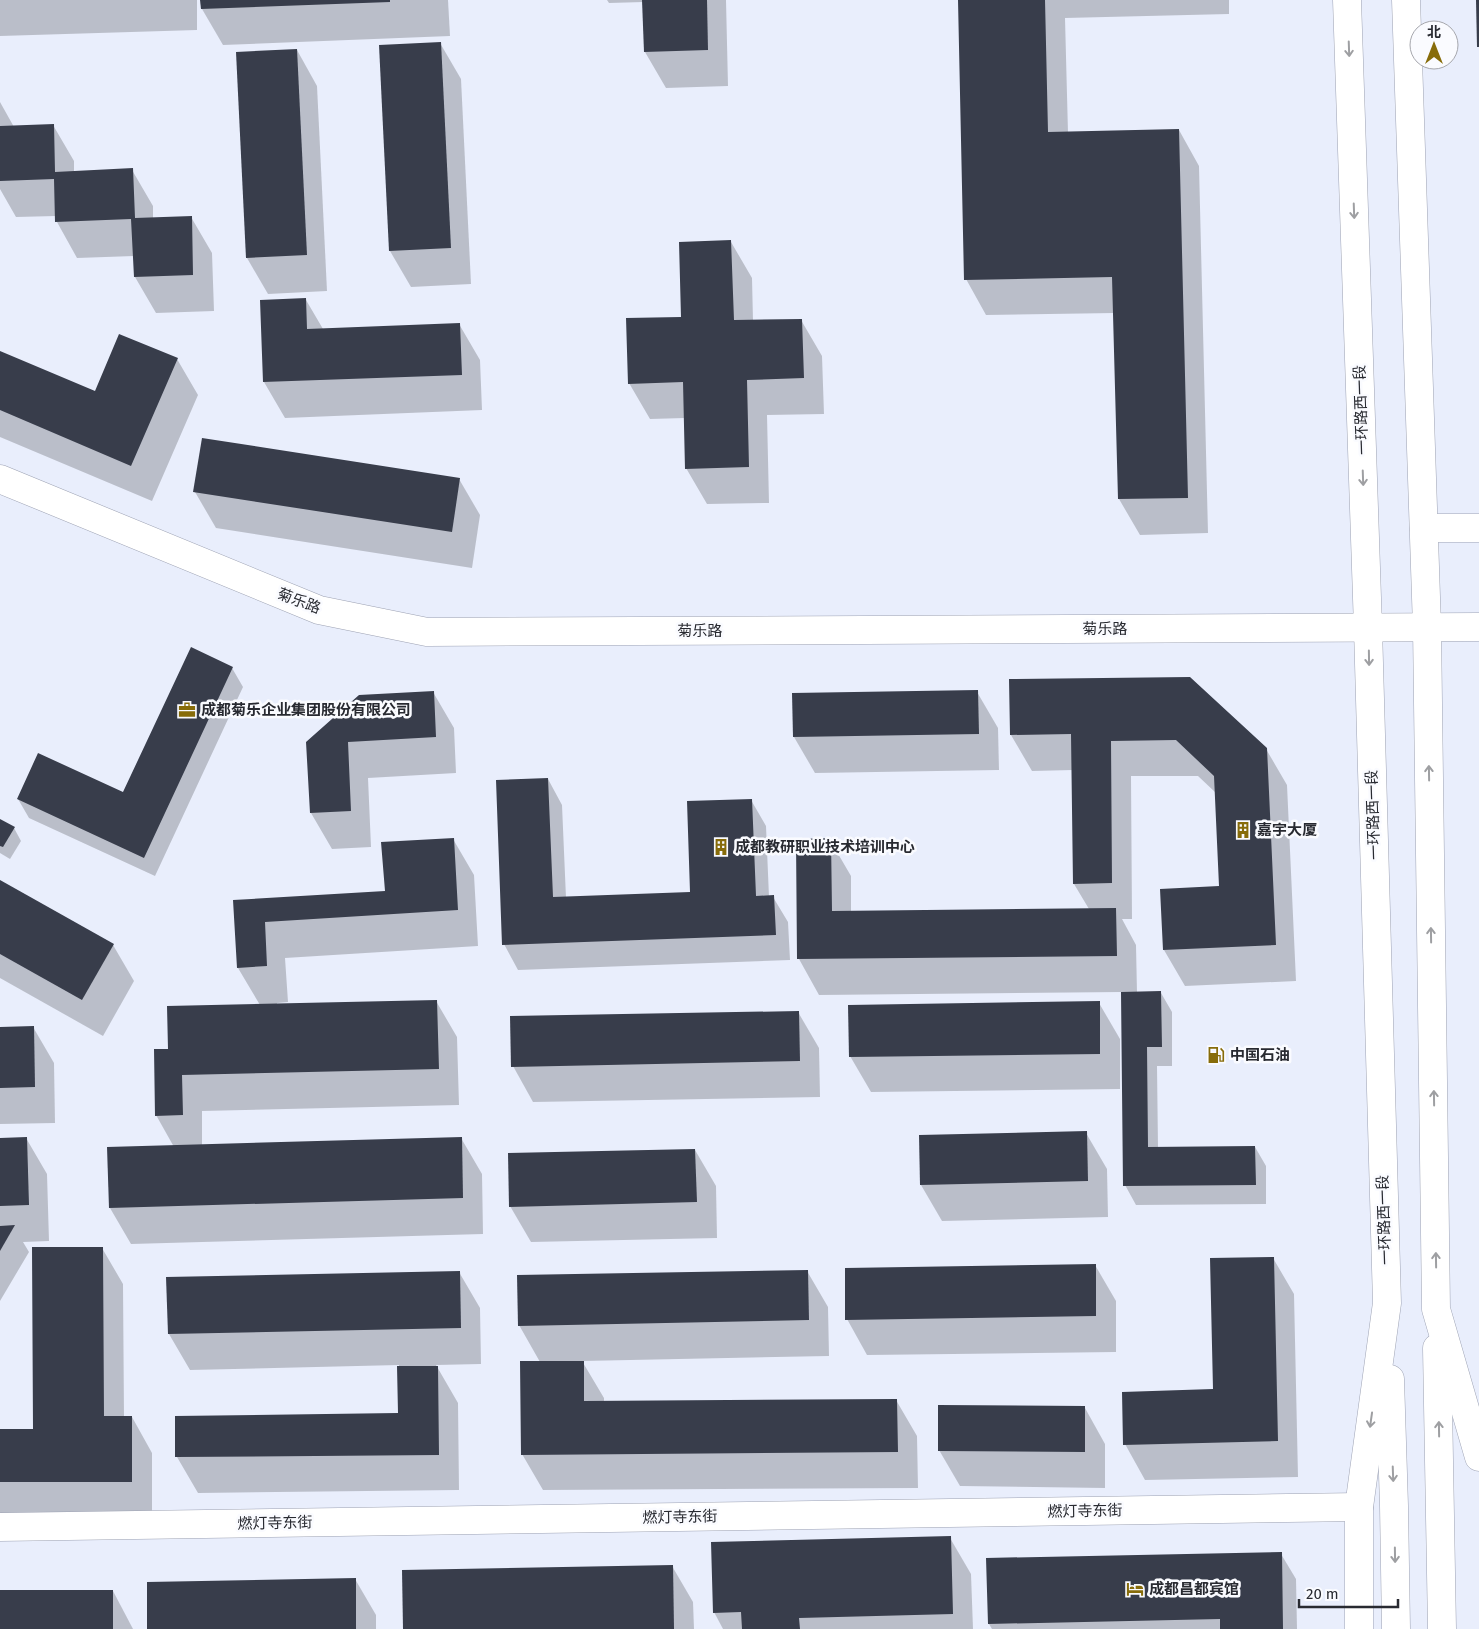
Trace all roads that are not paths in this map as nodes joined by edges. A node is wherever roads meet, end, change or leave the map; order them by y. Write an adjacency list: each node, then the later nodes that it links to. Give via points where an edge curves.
1 (1347, 0): 8 (main road, 一环路西一段, one-way to 8)
2 (1406, 0): 4 (main road)
3 (0, 479): 8 (main road, 菊乐路, via 319,610 427,632)
4 (1424, 528): 5 (main road); 6 (main road)
5 (1479, 528)
6 (1427, 627): 7 (main road, 菊乐路); 8 (main road, 菊乐路); 10 (main road, one-way to 6)
7 (1479, 627)
8 (1368, 628): 9 (main road, 一环路西一段, one-way to 9)
9 (1387, 1303): 12 (main road, 一环路西一段, one-way to 12); 15 (main road, one-way to 15)
10 (1436, 1309): 11 (main road); 16 (main road, one-way to 10)
11 (1479, 1457)
12 (1359, 1507): 13 (main road, 燃灯寺东街); 14 (main road, 一环路西一段)
13 (0, 1527)
14 (1359, 1629)
15 (1396, 1629)
16 (1442, 1629)

